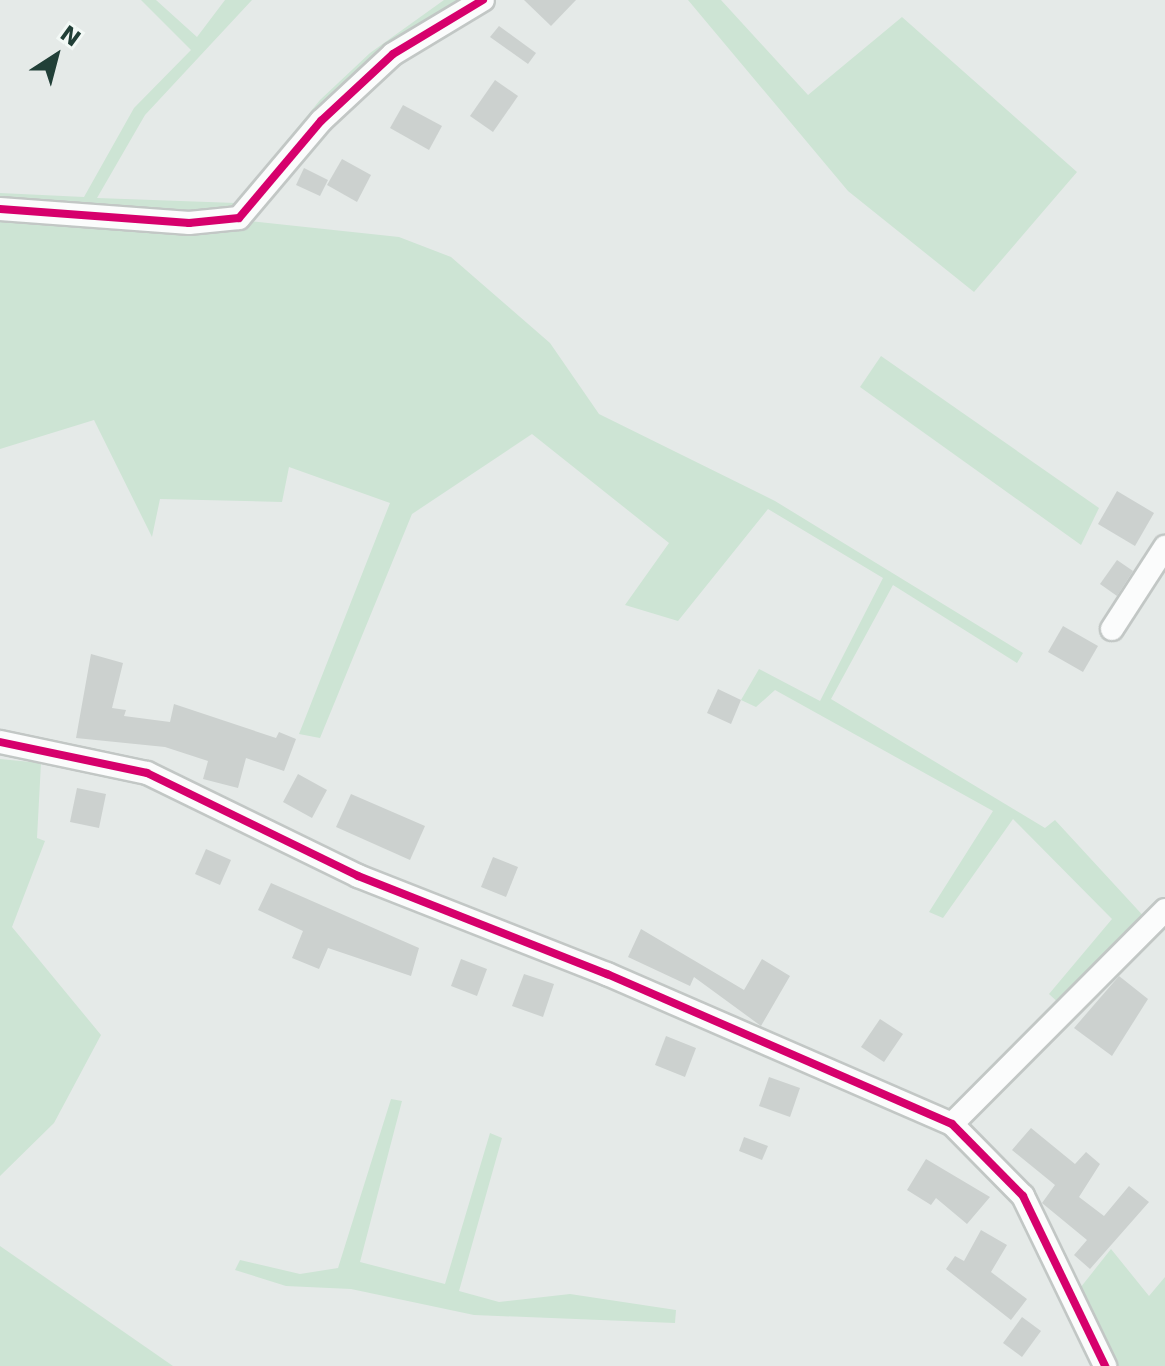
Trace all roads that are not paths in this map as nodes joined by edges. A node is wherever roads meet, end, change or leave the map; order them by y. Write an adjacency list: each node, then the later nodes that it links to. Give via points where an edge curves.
1 (483, 0): 2 (street, via 393,54 321,121 239,218 189,223)
2 (0, 209)
3 (1165, 547): 4 (street)
4 (1112, 629)
5 (0, 742): 7 (street, via 80,753 171,783 358,876)
6 (1165, 910): 7 (street)
7 (952, 1124): 8 (street, via 1023,1196)
8 (1105, 1366)

